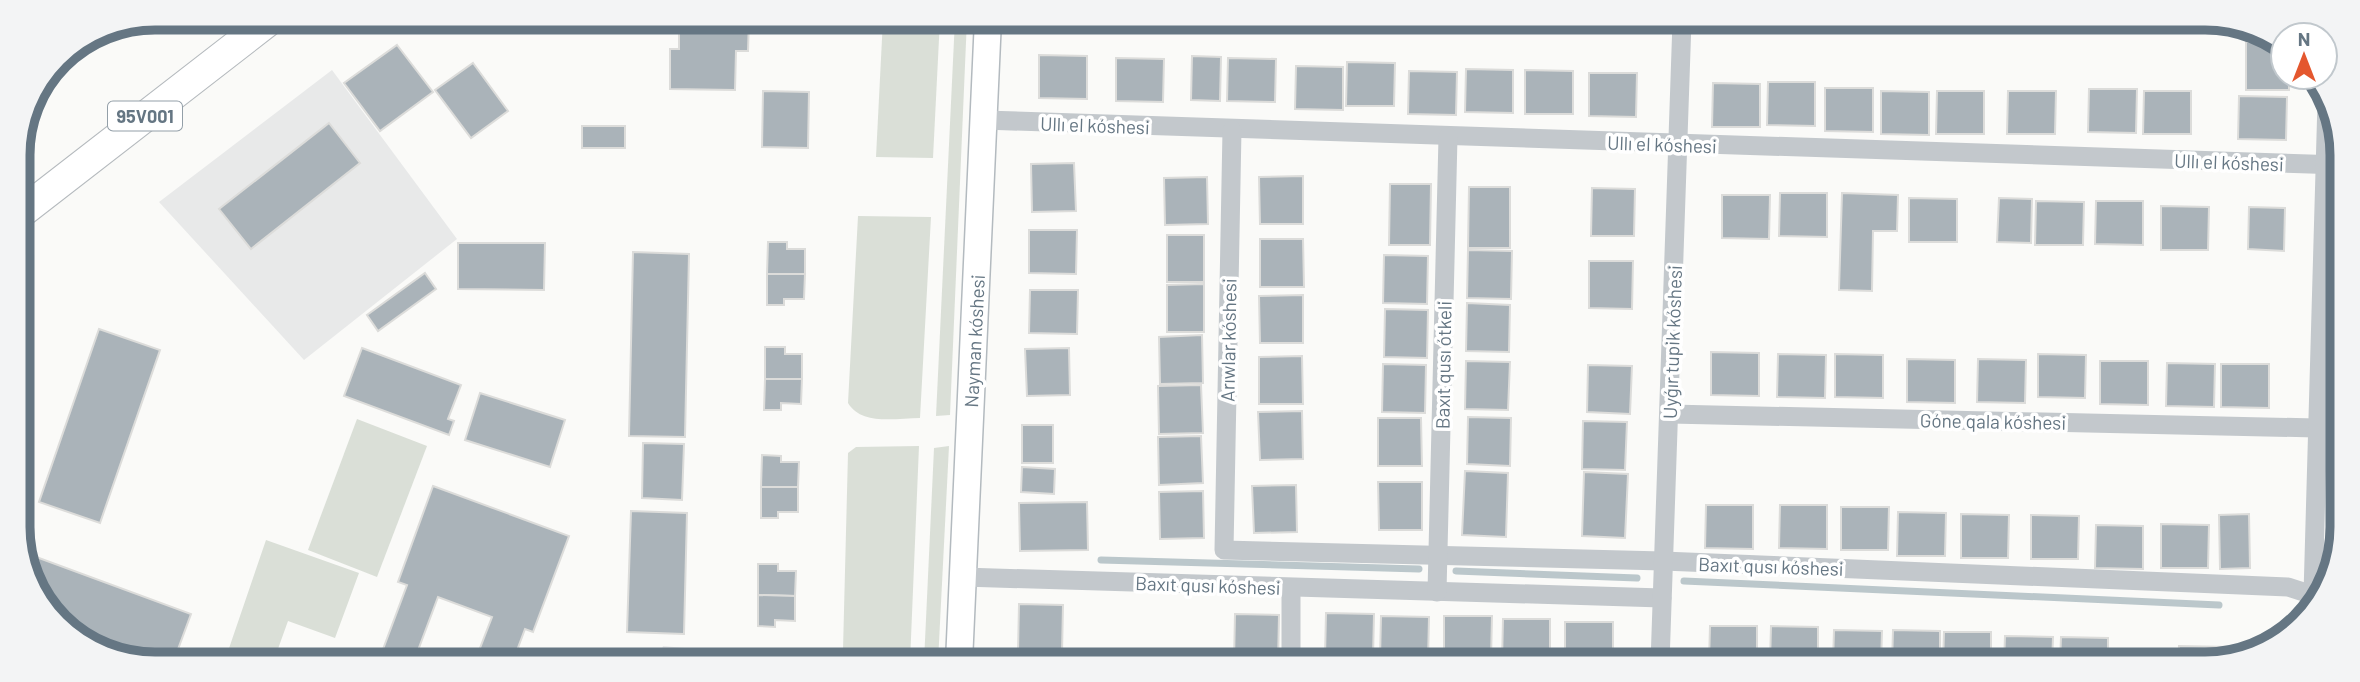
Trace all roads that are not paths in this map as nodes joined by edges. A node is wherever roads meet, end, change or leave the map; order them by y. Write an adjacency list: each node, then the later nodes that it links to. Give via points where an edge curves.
1 (257, 30): 9 (main road, 95V001)
2 (988, 30): 4 (main road, Nayman kóshesi)
3 (1682, 30): 7 (street, Uyǵır tupik kóshesi)
4 (984, 120): 5 (street, Ullı el kóshesi); 16 (main road, Nayman kóshesi)
5 (1232, 130): 6 (street, Ullı el kóshesi); 13 (street, Arıwlar kóshesi)
6 (1448, 137): 7 (street, Ullı el kóshesi); 14 (street, Baxıt qusı ótkeli)
7 (1677, 145): 8 (street, Ullı el kóshesi); 11 (street, Uyǵır tupik kóshesi)
8 (2330, 165)
9 (30, 206)
10 (2330, 211): 12 (street)
11 (1670, 414): 12 (street, Góne qala kóshesi); 15 (street, Uyǵır tupik kóshesi)
12 (2316, 428): 18 (street)
13 (1224, 550): 14 (street, Baxıt qusı kóshesi)
14 (1438, 557): 15 (street, Baxıt qusı kóshesi); 19 (street, Baxıt qusı ótkeli)
15 (1663, 561): 20 (street, Baxıt qusı kóshesi, via 2288,587); 21 (street, Uyǵır tupik kóshesi)
16 (963, 577): 17 (street, Baxıt qusı kóshesi); 22 (main road, Nayman kóshesi)
17 (1291, 588): 19 (street, Baxıt qusı kóshesi); 23 (street)
18 (2314, 590)
19 (1437, 592): 21 (street, Baxıt qusı kóshesi)
20 (2311, 594)
21 (1662, 598): 24 (street, Uyǵır tupik kóshesi)
22 (959, 652)
23 (1291, 652)
24 (1660, 652)

